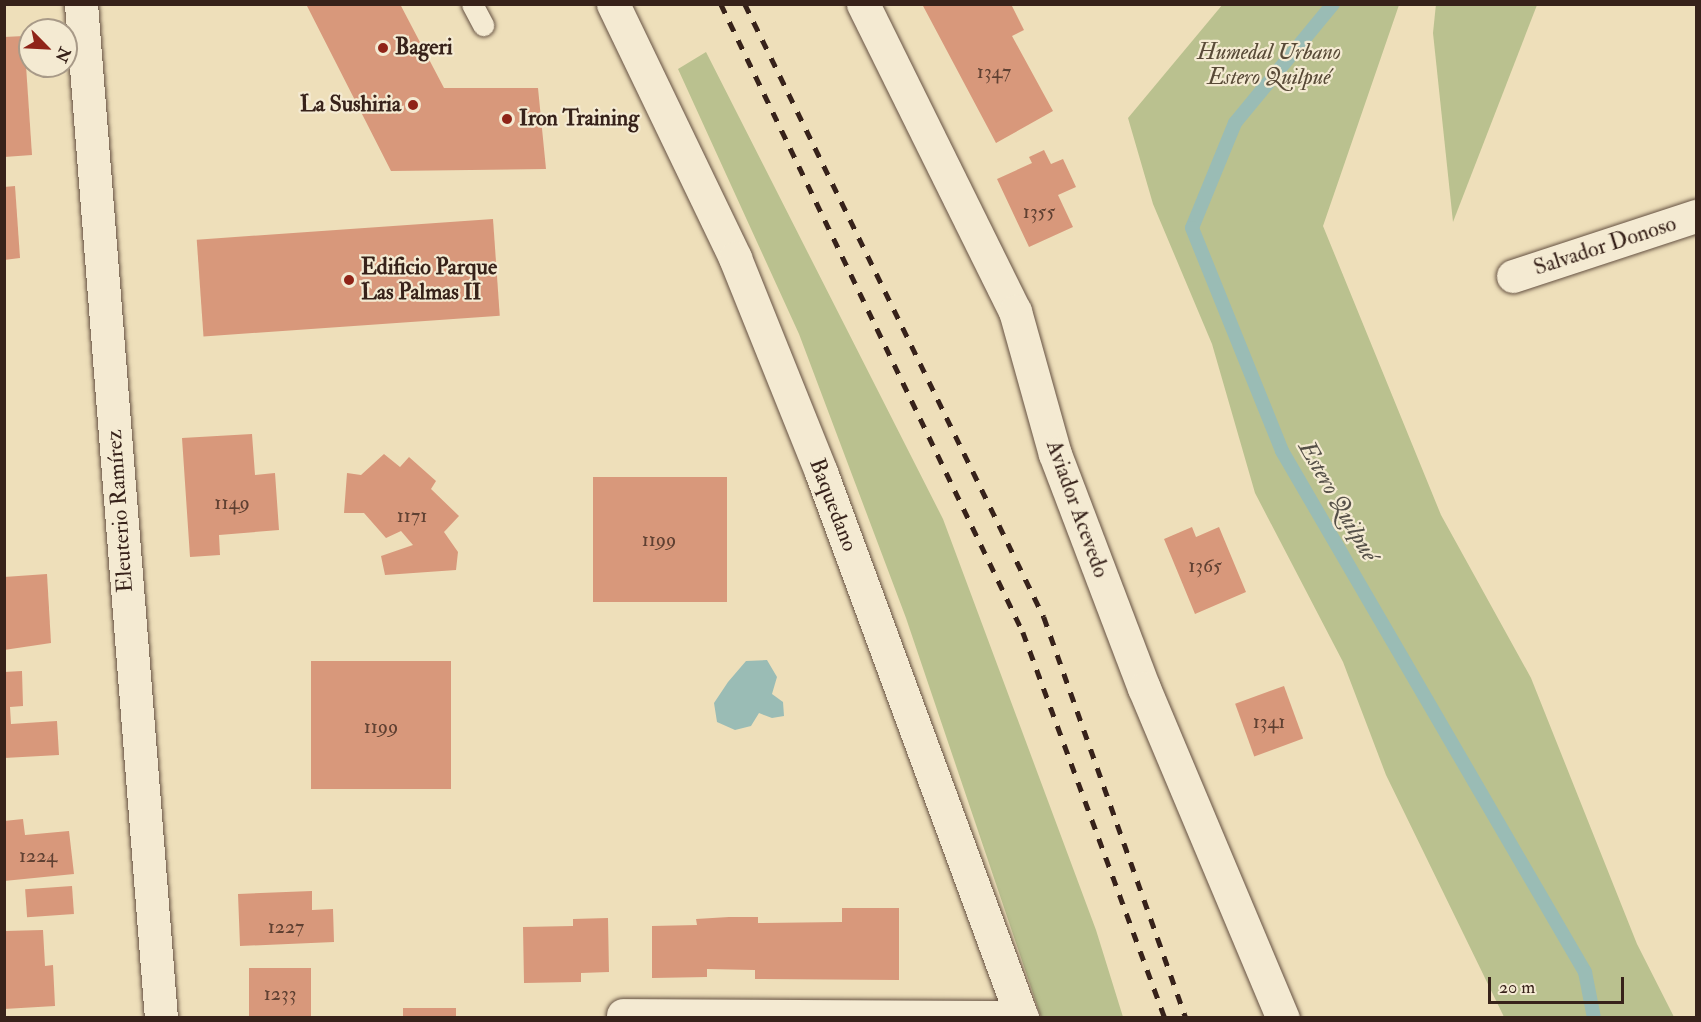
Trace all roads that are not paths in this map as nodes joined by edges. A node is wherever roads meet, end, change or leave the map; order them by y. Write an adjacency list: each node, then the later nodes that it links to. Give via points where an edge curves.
1 (81, 4): 9 (street, Eleuterio Ramírez)
2 (472, 4): 5 (lane)
3 (613, 4): 10 (street, Baquedano, via 735,258 846,538)
4 (863, 4): 11 (street, Aviador Acevedo, via 1015,311 1059,465 1144,688)
5 (483, 25)
6 (1696, 216): 7 (street, Salvador Donoso)
7 (1513, 276)
8 (622, 1015): 10 (street)
9 (160, 1017)
10 (1022, 1017)
11 (1283, 1017)

